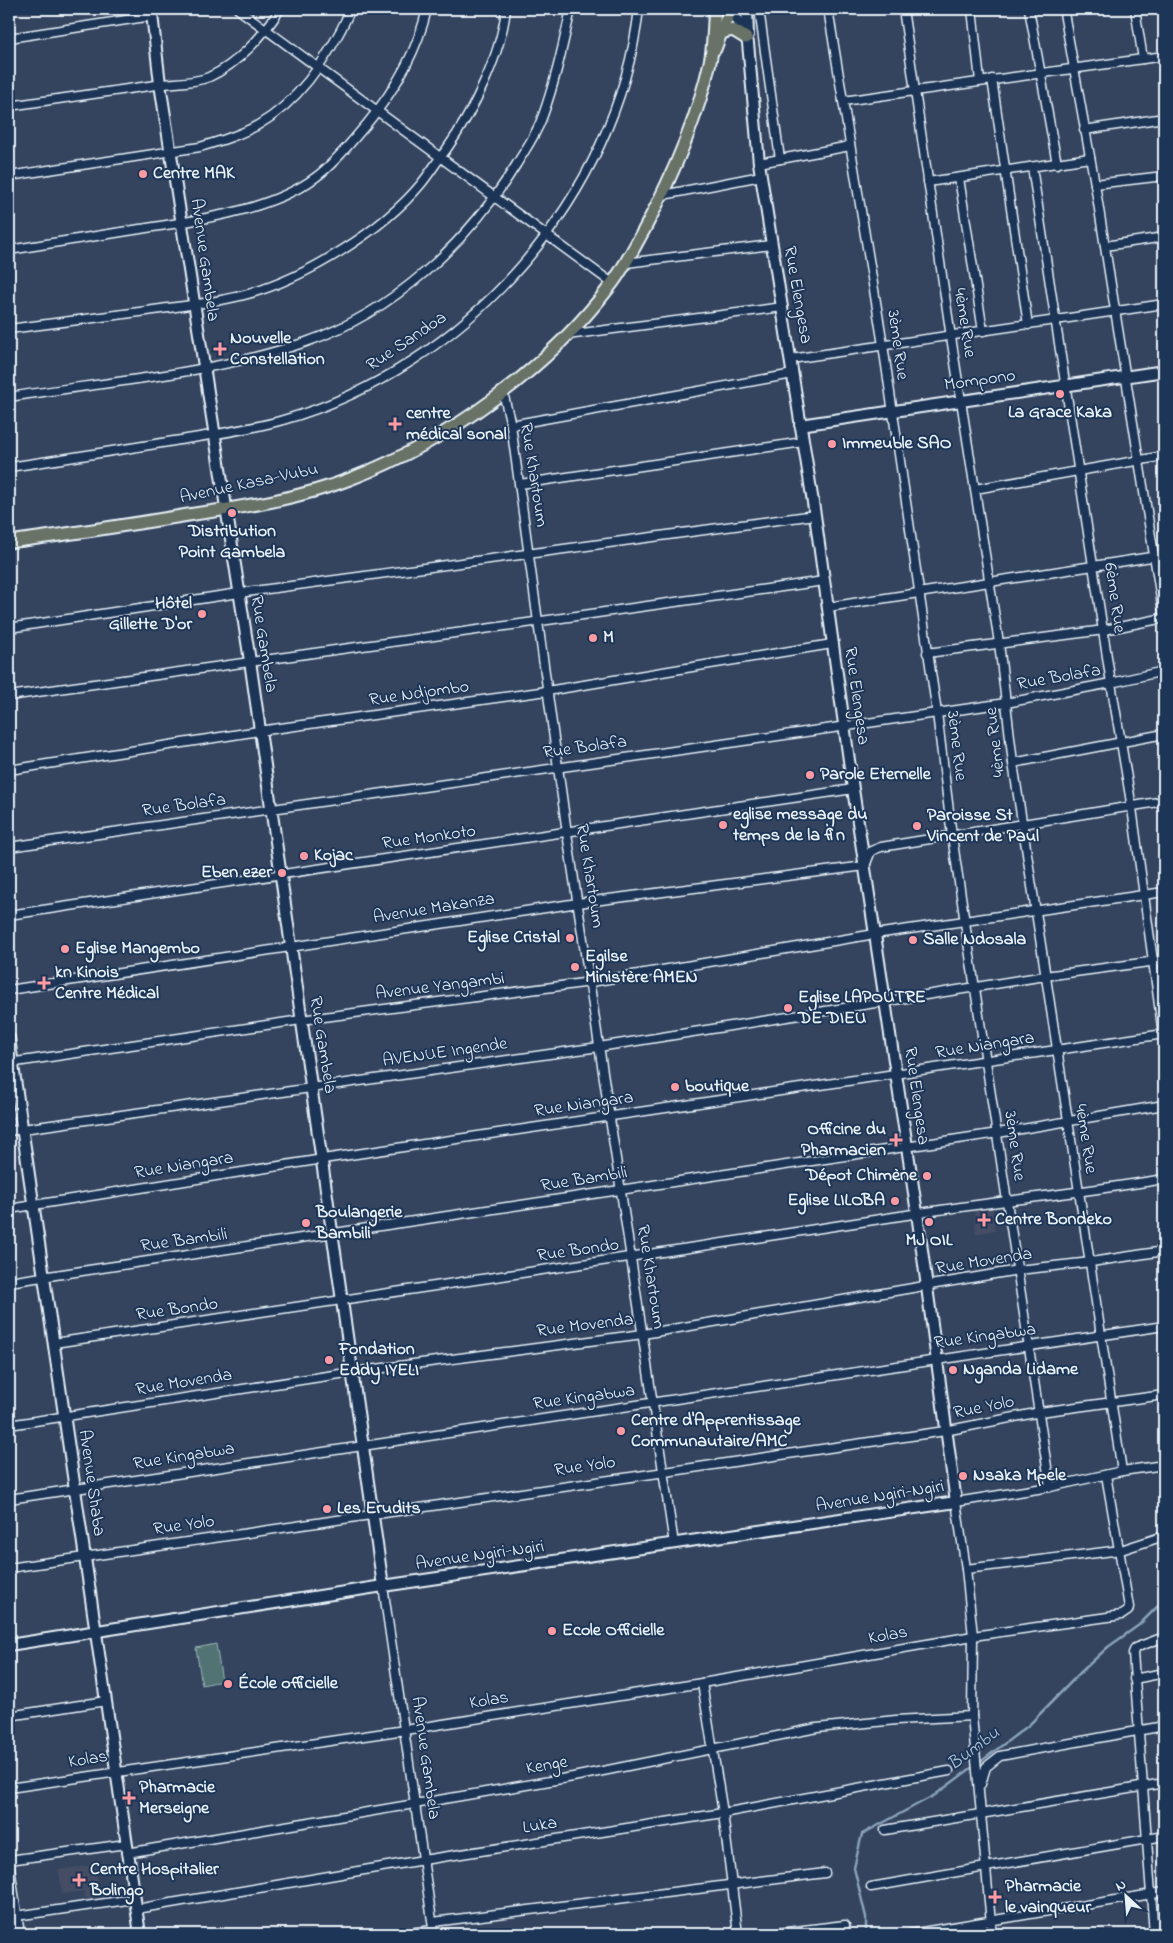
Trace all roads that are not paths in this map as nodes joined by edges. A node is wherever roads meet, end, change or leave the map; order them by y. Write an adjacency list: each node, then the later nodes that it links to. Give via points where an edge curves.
1 (238, 9): 19 (street)
2 (280, 9): 19 (street)
3 (350, 9): 26 (street)
4 (427, 9): 35 (street, via 411,56)
5 (506, 9): 40 (street, via 498,42 473,108)
6 (571, 9): 54 (street, via 542,119)
7 (639, 9): 56 (street, Rue Sandoa, via 631,54 616,105 589,166)
8 (715, 9): 25 (main road, Avenue Kasa-Vubu)
9 (729, 9): 20 (main road); 22 (street, via 741,24)
10 (748, 9): 22 (street, Rue Elengesa)
11 (759, 9): 42 (street)
12 (828, 9): 33 (street, 3ème Rue)
13 (903, 9): 32 (street, 4ème Rue)
14 (972, 9): 30 (street)
15 (1029, 9): 28 (street)
16 (1135, 9): 24 (street)
17 (1065, 11): 27 (street)
18 (152, 12): 21 (street); 31 (street, Avenue Gambela)
19 (265, 29): 26 (street); 31 (street, via 239,57 209,77 194,82)
20 (721, 33): 22 (main road, via 733,30); 25 (main road)
21 (9, 38)
22 (747, 40): 43 (street, Rue Elengesa)
23 (1164, 56): 24 (street)
24 (1143, 59): 27 (street)
25 (711, 60): 53 (main road, Avenue Kasa-Vubu, via 681,153)
26 (318, 67): 35 (street); 39 (street, via 279,111 258,125 208,145)
27 (1074, 68): 28 (street); 37 (street)
28 (1039, 73): 29 (street); 44 (street)
29 (992, 79): 30 (street); 46 (street)
30 (980, 81): 32 (street)
31 (160, 84): 34 (street); 39 (street, Avenue Gambela)
32 (916, 92): 33 (street); 51 (street, 4ème Rue)
33 (843, 101): 38 (street, 3ème Rue)
34 (9, 106)
35 (378, 110): 40 (street); 55 (street, via 316,178 257,204 202,220)
36 (1164, 118): 37 (street)
37 (1084, 130): 41 (street)
38 (850, 146): 42 (street); 73 (street, 3ème Rue)
39 (172, 152): 47 (street); 55 (street, Avenue Gambela)
40 (440, 158): 54 (street); 64 (street, via 420,185 394,210 332,257 247,294)
41 (1090, 158): 44 (street); 52 (street)
42 (780, 159): 43 (street)
43 (759, 163): 48 (street, Rue Elengesa)
44 (1057, 164): 45 (street)
45 (1032, 168): 46 (street); 67 (street, 6ème Rue)
46 (1007, 171): 50 (street); 68 (street)
47 (9, 176)
48 (761, 176): 53 (street); 58 (street, Rue Elengesa)
49 (1164, 176): 52 (street)
50 (960, 178): 51 (street); 70 (street)
51 (928, 182): 72 (street, 4ème Rue)
52 (1095, 184): 59 (street)
53 (663, 194): 61 (main road, Avenue Kasa-Vubu)
54 (495, 199): 56 (street); 75 (street, via 442,258 402,290 353,321 307,341)
55 (182, 222): 60 (street); 64 (street, Avenue Gambela)
56 (548, 235): 62 (street); 86 (street, Rue Sandoa, via 478,310 389,375 283,420)
57 (1164, 237): 59 (street)
58 (771, 245): 61 (street); 65 (street, Rue Elengesa)
59 (1105, 246): 66 (street)
60 (9, 250)
61 (626, 263): 62 (main road, Avenue Kasa-Vubu)
62 (612, 283): 71 (main road, Avenue Kasa-Vubu)
63 (1164, 304): 66 (street)
64 (194, 305): 69 (street); 75 (street, Avenue Gambela)
65 (783, 307): 71 (street); 74 (street, Rue Elengesa)
66 (1114, 313): 67 (street); 78 (street)
67 (1057, 321): 68 (street); 79 (street, 6ème Rue)
68 (1028, 325): 70 (street)
69 (9, 329)
70 (983, 331): 72 (street)
71 (566, 336): 80 (main road, Avenue Kasa-Vubu)
72 (951, 337): 73 (street); 82 (street, 4ème Rue)
73 (883, 345): 74 (street); 83 (street, 3ème Rue)
74 (791, 359): 77 (street, Rue Elengesa)
75 (203, 368): 81 (street); 86 (street, Avenue Gambela)
76 (1164, 371): 78 (street, Mompono)
77 (793, 374): 84 (street); 85 (street, Rue Elengesa)
78 (1125, 377): 79 (street, Mompono); 89 (street)
79 (1066, 385): 82 (street, Mompono); 91 (street, 6ème Rue)
80 (503, 392): 84 (street, Rue Khartoum); 94 (main road, Avenue Kasa-Vubu, via 414,450 350,479 290,497)
81 (9, 397)
82 (962, 400): 83 (street, Mompono); 93 (street, 4ème Rue)
83 (891, 411): 85 (street, Mompono); 104 (street, 3ème Rue)
84 (511, 424): 92 (street, Rue Khartoum)
85 (800, 425): 87 (street, Rue Elengesa)
86 (214, 434): 90 (street, Rue Sandoa); 94 (street, Avenue Gambela)
87 (803, 442): 92 (street); 95 (street, Rue Elengesa)
88 (1164, 456): 89 (street)
89 (1138, 460): 91 (street); 99 (street)
90 (9, 467)
91 (1078, 471): 93 (street); 100 (street, 6ème Rue)
92 (520, 484): 97 (street, Rue Khartoum)
93 (975, 489): 101 (street, 4ème Rue)
94 (226, 509): 96 (main road, Avenue Kasa-Vubu); 103 (street, Rue Gambela)
95 (815, 515): 97 (street); 102 (street, Rue Elengesa)
96 (9, 542)
97 (530, 555): 103 (street); 107 (street, Rue Khartoum)
98 (1164, 555): 99 (street)
99 (1154, 557): 100 (street); 106 (street)
100 (1094, 566): 101 (street); 109 (street, 6ème Rue)
101 (990, 580): 104 (street); 110 (street, 4ème Rue)
102 (824, 581): 105 (street, Rue Elengesa); 107 (street)
103 (239, 593): 108 (street); 113 (street, Rue Gambela)
104 (919, 594): 105 (street); 112 (street, 3ème Rue)
105 (828, 607): 111 (street, Rue Elengesa)
106 (1164, 618): 109 (street)
107 (539, 622): 113 (street); 116 (street, Rue Khartoum)
108 (9, 628)
109 (1104, 630): 110 (street); 115 (street, 6ème Rue)
110 (999, 643): 112 (street); 118 (street, 4ème Rue)
111 (832, 644): 116 (street, Rue Ndjombo); 120 (street, Rue Elengesa)
112 (927, 653): 119 (street, 3ème Rue)
113 (250, 661): 117 (street); 121 (street, Rue Gambela)
114 (1164, 671): 115 (street, Rue Bolafa)
115 (1111, 684): 118 (street, Rue Bolafa); 123 (street, 6ème Rue)
116 (547, 691): 121 (street, Rue Ndjombo); 125 (street, Rue Khartoum)
117 (9, 696)
118 (1006, 703): 119 (street, Rue Bolafa); 124 (street, 4ème Rue)
119 (937, 713): 120 (street, Rue Bolafa); 133 (street, 3ème Rue)
120 (844, 725): 125 (street, Rue Bolafa); 127 (street, Rue Elengesa)
121 (260, 731): 126 (street, Rue Ndjombo); 130 (street, Rue Gambela)
122 (1164, 734): 123 (street)
123 (1122, 742): 124 (street); 129 (street, 6ème Rue)
124 (1013, 763): 131 (street, 4ème Rue)
125 (558, 767): 130 (street, Rue Bolafa); 132 (street, Rue Khartoum)
126 (9, 770)
127 (853, 789): 132 (street, Rue Monkoto); 135 (street, Rue Elengesa)
128 (1164, 801): 129 (street)
129 (1132, 808): 131 (street); 138 (street, 6ème Rue)
130 (271, 809): 134 (street, Rue Bolafa); 136 (street, Rue Gambela)
131 (1023, 824): 133 (street); 140 (street, 4ème Rue)
132 (567, 833): 136 (street, Rue Monkoto); 139 (street, Rue Khartoum)
133 (952, 836): 135 (street, via 881,847 871,851); 142 (street, 3ème Rue)
134 (9, 847)
135 (865, 866): 139 (street, Avenue Makanza); 143 (street, Rue Elengesa)
136 (280, 874): 141 (street, Rue Monkoto); 144 (street, Rue Gambela)
137 (1164, 892): 138 (street, Avenue Yangambi)
138 (1144, 895): 140 (street, Avenue Yangambi); 146 (street, 6ème Rue)
139 (578, 903): 144 (street, Avenue Makanza); 148 (street, Rue Khartoum)
140 (1036, 911): 142 (street, Avenue Yangambi); 147 (street, 4ème Rue)
141 (9, 914)
142 (966, 921): 143 (street, Avenue Yangambi); 149 (street, 3ème Rue)
143 (875, 934): 148 (street, Avenue Yangambi); 151 (street, Rue Elengesa)
144 (290, 946): 150 (street, Avenue Makanza); 152 (street, Rue Gambela)
145 (1164, 960): 146 (street, AVENUE Ingende)
146 (1155, 961): 147 (street, AVENUE Ingende); 153 (street, 6ème Rue)
147 (1046, 976): 149 (street, AVENUE Ingende); 156 (street, 4ème Rue)
148 (591, 982): 152 (street, Avenue Yangambi); 155 (street, Rue Khartoum)
149 (975, 988): 151 (street, AVENUE Ingende); 157 (street, 3ème Rue)
150 (9, 990)
151 (886, 1002): 155 (street, AVENUE Ingende); 159 (street, Rue Elengesa)
152 (301, 1020): 158 (street, Avenue Yangambi); 160 (street, Rue Gambela)
153 (1164, 1034): 156 (street, Rue Niangara)
154 (9, 1038): 158 (street, Avenue Shaba)
155 (599, 1047): 160 (street, AVENUE Ingende); 162 (street, Rue Khartoum)
156 (1057, 1050): 157 (street, Rue Niangara); 163 (street, 4ème Rue)
157 (986, 1061): 159 (street, Rue Niangara); 166 (street, 3ème Rue)
158 (10, 1062): 164 (street, Avenue Shaba)
159 (896, 1075): 162 (street, Rue Niangara); 167 (street, Rue Elengesa)
160 (312, 1087): 164 (street, AVENUE Ingende); 168 (street, Rue Gambela)
161 (1164, 1105): 163 (street, Rue Bambili)
162 (609, 1116): 168 (street, Rue Niangara); 170 (street, Rue Khartoum)
163 (1067, 1121): 166 (street, Rue Bambili); 171 (street, 4ème Rue)
164 (22, 1129): 165 (street, AVENUE Ingende); 173 (street, Avenue Shaba)
165 (9, 1131)
166 (998, 1133): 167 (street, Rue Bambili); 172 (street, 3ème Rue)
167 (907, 1147): 170 (street, Rue Bambili); 175 (street, Rue Elengesa)
168 (323, 1159): 173 (street, Rue Niangara); 176 (street, Rue Gambela)
169 (1164, 1178): 171 (street, Rue Bondo)
170 (621, 1190): 176 (street, Rue Bambili); 178 (street, Rue Khartoum)
171 (1079, 1193): 172 (street, Rue Bondo); 179 (street, 4ème Rue)
172 (1007, 1201): 175 (street, Rue Bondo); 180 (street, 3ème Rue)
173 (33, 1205): 174 (street, Rue Niangara); 181 (street, Avenue Shaba)
174 (9, 1209)
175 (917, 1213): 178 (street, Rue Bondo); 183 (street, Rue Elengesa)
176 (333, 1234): 181 (street, Rue Bambili); 184 (street, Rue Gambela)
177 (1164, 1251): 179 (street, Rue Movenda)
178 (632, 1258): 184 (street, Rue Bondo); 186 (street, Rue Khartoum)
179 (1090, 1262): 180 (street, Rue Movenda); 187 (street, 4ème Rue)
180 (1018, 1270): 183 (street, Rue Movenda); 189 (street, 3ème Rue)
181 (44, 1276): 182 (street, Rue Bambili); 188 (street, Avenue Shaba)
182 (9, 1282)
183 (927, 1286): 186 (street, Rue Movenda); 190 (street, Rue Elengesa)
184 (342, 1301): 188 (street, Rue Bondo); 191 (street, Rue Gambela)
185 (1164, 1326): 187 (street, Rue Kingabwa)
186 (643, 1334): 191 (street, Rue Movenda); 193 (street, Rue Khartoum)
187 (1101, 1336): 189 (street, Rue Kingabwa); 194 (street, 4ème Rue)
188 (54, 1343): 196 (street, Avenue Shaba)
189 (1030, 1346): 190 (street, Rue Kingabwa); 195 (street, 3ème Rue)
190 (937, 1359): 193 (street, Rue Kingabwa); 198 (street, Rue Elengesa)
191 (353, 1372): 196 (street, Rue Movenda); 199 (street, Rue Gambela)
192 (1164, 1395): 194 (street, Rue Yolo)
193 (654, 1403): 199 (street, Rue Kingabwa); 201 (street, Rue Khartoum)
194 (1112, 1403): 195 (street, Rue Yolo); 202 (street, 4ème Rue)
195 (1040, 1412): 198 (street, Rue Yolo); 204 (street, 3ème Rue)
196 (65, 1416): 197 (street, Rue Movenda); 205 (street, Avenue Shaba)
197 (9, 1425)
198 (945, 1431): 201 (street, Rue Yolo); 207 (street, Rue Elengesa)
199 (363, 1445): 205 (street, Rue Kingabwa); 208 (street, Rue Gambela)
200 (1164, 1465): 202 (street)
201 (663, 1471): 208 (street, Rue Yolo); 210 (street, Rue Khartoum)
202 (1122, 1472): 203 (street)
203 (1106, 1475): 204 (street); 211 (street)
204 (1050, 1487): 207 (street)
205 (75, 1489): 206 (street, Rue Kingabwa); 212 (street, Avenue Shaba)
206 (9, 1499)
207 (956, 1502): 210 (street, Avenue Ngiri-Ngiri); 214 (street)
208 (373, 1513): 212 (street, Rue Yolo); 215 (street, Rue Gambela)
209 (1164, 1536): 211 (street)
210 (674, 1544): 215 (street, Avenue Ngiri-Ngiri)
211 (1121, 1550): 214 (street); 217 (street, Kolas, via 1129,1607 1126,1614)
212 (85, 1556): 213 (street, Rue Yolo); 216 (street, Avenue Shaba)
213 (9, 1568)
214 (966, 1569): 217 (street)
215 (383, 1586): 216 (street, Avenue Ngiri-Ngiri); 227 (street, Avenue Gambela)
216 (96, 1632): 219 (street, Avenue Ngiri-Ngiri); 223 (street, Avenue Shaba)
217 (973, 1636): 222 (street, Kolas); 225 (street)
218 (1164, 1637): 221 (street, via 1133,1650)
219 (9, 1645)
220 (1164, 1673): 221 (street)
221 (1134, 1679): 228 (street)
222 (702, 1683): 227 (street, Kolas); 229 (street)
223 (106, 1701): 224 (street); 230 (street, Avenue Shaba)
224 (9, 1716)
225 (972, 1716): 229 (street, Kenge, via 817,1728); 235 (street)
226 (1164, 1726): 228 (street)
227 (405, 1730): 230 (street, Kolas); 236 (street, Avenue Gambela)
228 (1138, 1730): 233 (street); 235 (street, via 1000,1756 986,1767)
229 (712, 1748): 236 (street, Kenge); 237 (street)
230 (116, 1770): 234 (street, Kolas); 242 (street, Avenue Shaba)
231 (949, 1770): 237 (street, Luka)
232 (1164, 1783): 233 (street)
233 (1142, 1787): 238 (street); 241 (street)
234 (9, 1788)
235 (979, 1790): 238 (street)
236 (416, 1805): 242 (street, Kenge); 244 (street, Avenue Gambela)
237 (723, 1813): 244 (street, Luka); 247 (street)
238 (980, 1815): 239 (street); 245 (street)
239 (885, 1830)
240 (1164, 1836): 241 (street)
241 (1148, 1839): 245 (street); 250 (street)
242 (127, 1848): 243 (street, Kenge); 251 (street, Avenue Shaba)
243 (9, 1860): 252 (street)
244 (423, 1860): 251 (street, Luka); 255 (street, Avenue Gambela)
245 (986, 1868): 248 (street); 253 (street)
246 (826, 1873): 247 (street)
247 (731, 1886): 255 (street); 259 (street)
248 (871, 1887)
249 (1164, 1892): 250 (street)
250 (1150, 1894): 253 (street); 263 (street)
251 (135, 1904): 252 (street, Luka); 257 (street, Avenue Shaba)
252 (13, 1916): 256 (street)
253 (990, 1922): 261 (street); 262 (street)
254 (845, 1925): 260 (street)
255 (433, 1929): 258 (street)
256 (20, 1934)
257 (140, 1934)
258 (402, 1934)
259 (738, 1934)
260 (770, 1934)
261 (910, 1934)
262 (992, 1934)
263 (1154, 1934)

